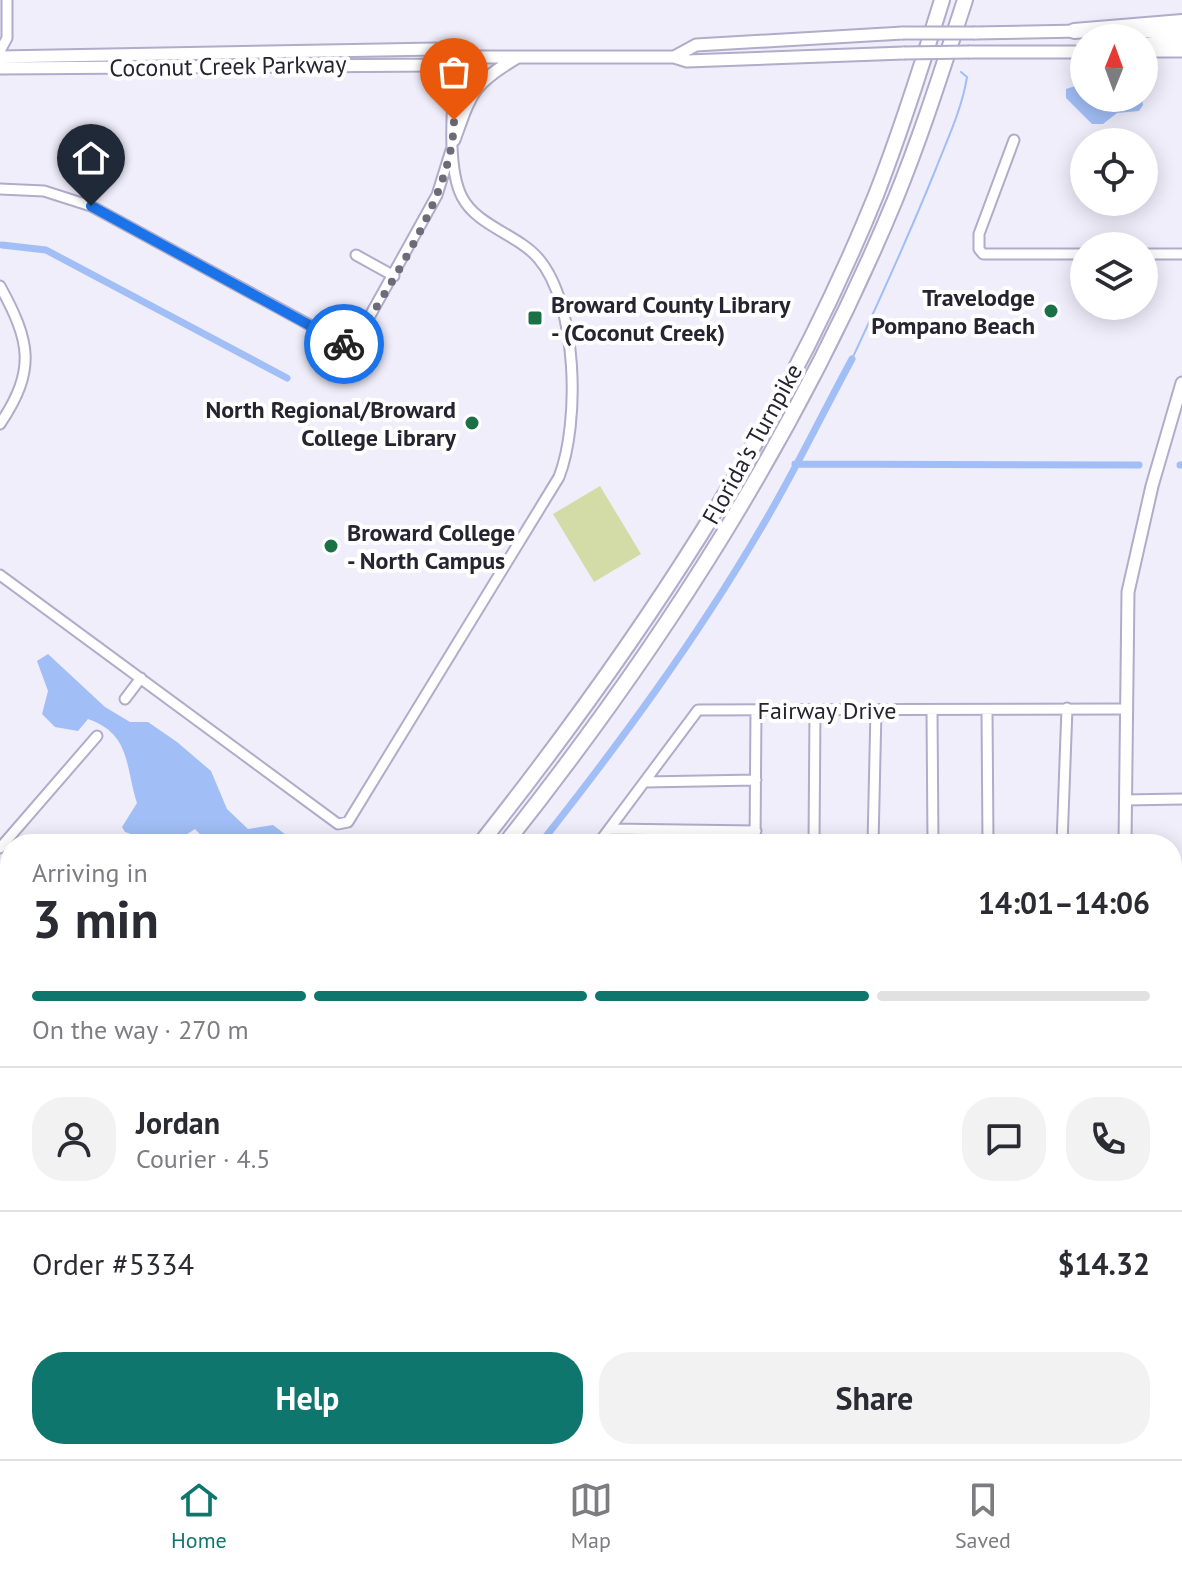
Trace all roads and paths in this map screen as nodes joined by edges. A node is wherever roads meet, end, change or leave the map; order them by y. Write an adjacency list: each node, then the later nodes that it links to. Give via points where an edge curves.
1 (7, 0): 11 (street, via 7,38)
2 (942, 0): 53 (highway, Florida's Turnpike, via 876,195 762,431 702,536 627,650)
3 (965, 0): 54 (highway, Florida's Turnpike, via 895,199 778,440 720,544 647,656)
4 (1182, 22): 5 (highway)
5 (1158, 24)
6 (1070, 31): 18 (main road, Coconut Creek Parkway, bridge, via 903,33 696,45)
7 (1158, 32): 8 (main road, Coconut Creek Parkway)
8 (1182, 32)
9 (1182, 40): 10 (main road)
10 (1158, 43)
11 (0, 51)
12 (1158, 51): 13 (main road)
13 (1182, 51)
14 (1070, 52): 18 (main road, Coconut Creek Parkway, bridge, via 687,61)
15 (294, 53): 16 (main road, Coconut Creek Parkway); 17 (main road, Coconut Creek Parkway, via 436,49); 20 (main road, via 281,59 211,60)
16 (0, 57)
17 (455, 57): 19 (main road, Coconut Creek Parkway); 20 (main road, Coconut Creek Parkway, via 438,65); 22 (street)
18 (674, 57): 19 (main road, Coconut Creek Parkway)
19 (517, 58): 22 (main road, via 474,88)
20 (198, 66): 21 (main road, Coconut Creek Parkway)
21 (0, 68)
22 (454, 140): 24 (street); 26 (street)
23 (1014, 140): 27 (street, via 979,234 979,249 983,254)
24 (456, 182): 26 (street); 36 (street, via 471,211 538,258 565,308 568,454 559,477 348,822 338,824)
25 (0, 189): 31 (street, via 44,191 91,206 352,348)
26 (437, 195): 31 (street)
27 (1070, 254)
28 (1158, 254): 29 (street)
29 (1182, 254)
30 (356, 255): 31 (street)
31 (394, 276)
32 (0, 286): 34 (street, via 21,325 26,366 23,387)
33 (1182, 383): 39 (main road, via 1128,592)
34 (0, 424)
35 (0, 575): 36 (street)
36 (141, 678): 37 (street)
37 (125, 699)
38 (1067, 708): 39 (street, Fairway Drive); 44 (street, Fairway Drive); 61 (street)
39 (1124, 709): 49 (main road)
40 (756, 710): 41 (street, Fairway Drive); 46 (street); 47 (street, Fairway Drive, via 698,710)
41 (815, 710): 42 (street, Fairway Drive); 57 (street)
42 (876, 710): 43 (street, Fairway Drive); 58 (street)
43 (932, 710): 44 (street, Fairway Drive); 59 (street)
44 (987, 710): 60 (street)
45 (97, 736): 52 (street)
46 (756, 780): 47 (street); 51 (street)
47 (645, 782): 50 (street, Fairway Drive)
48 (1182, 799): 49 (street)
49 (1125, 800): 62 (main road)
50 (609, 829): 51 (street); 55 (street, Fairway Drive)
51 (756, 831): 56 (street)
52 (12, 834)
53 (488, 834)
54 (513, 834)
55 (605, 834)
56 (756, 834)
57 (814, 834)
58 (873, 834)
59 (933, 834)
60 (988, 834)
61 (1062, 834)
62 (1125, 834)

